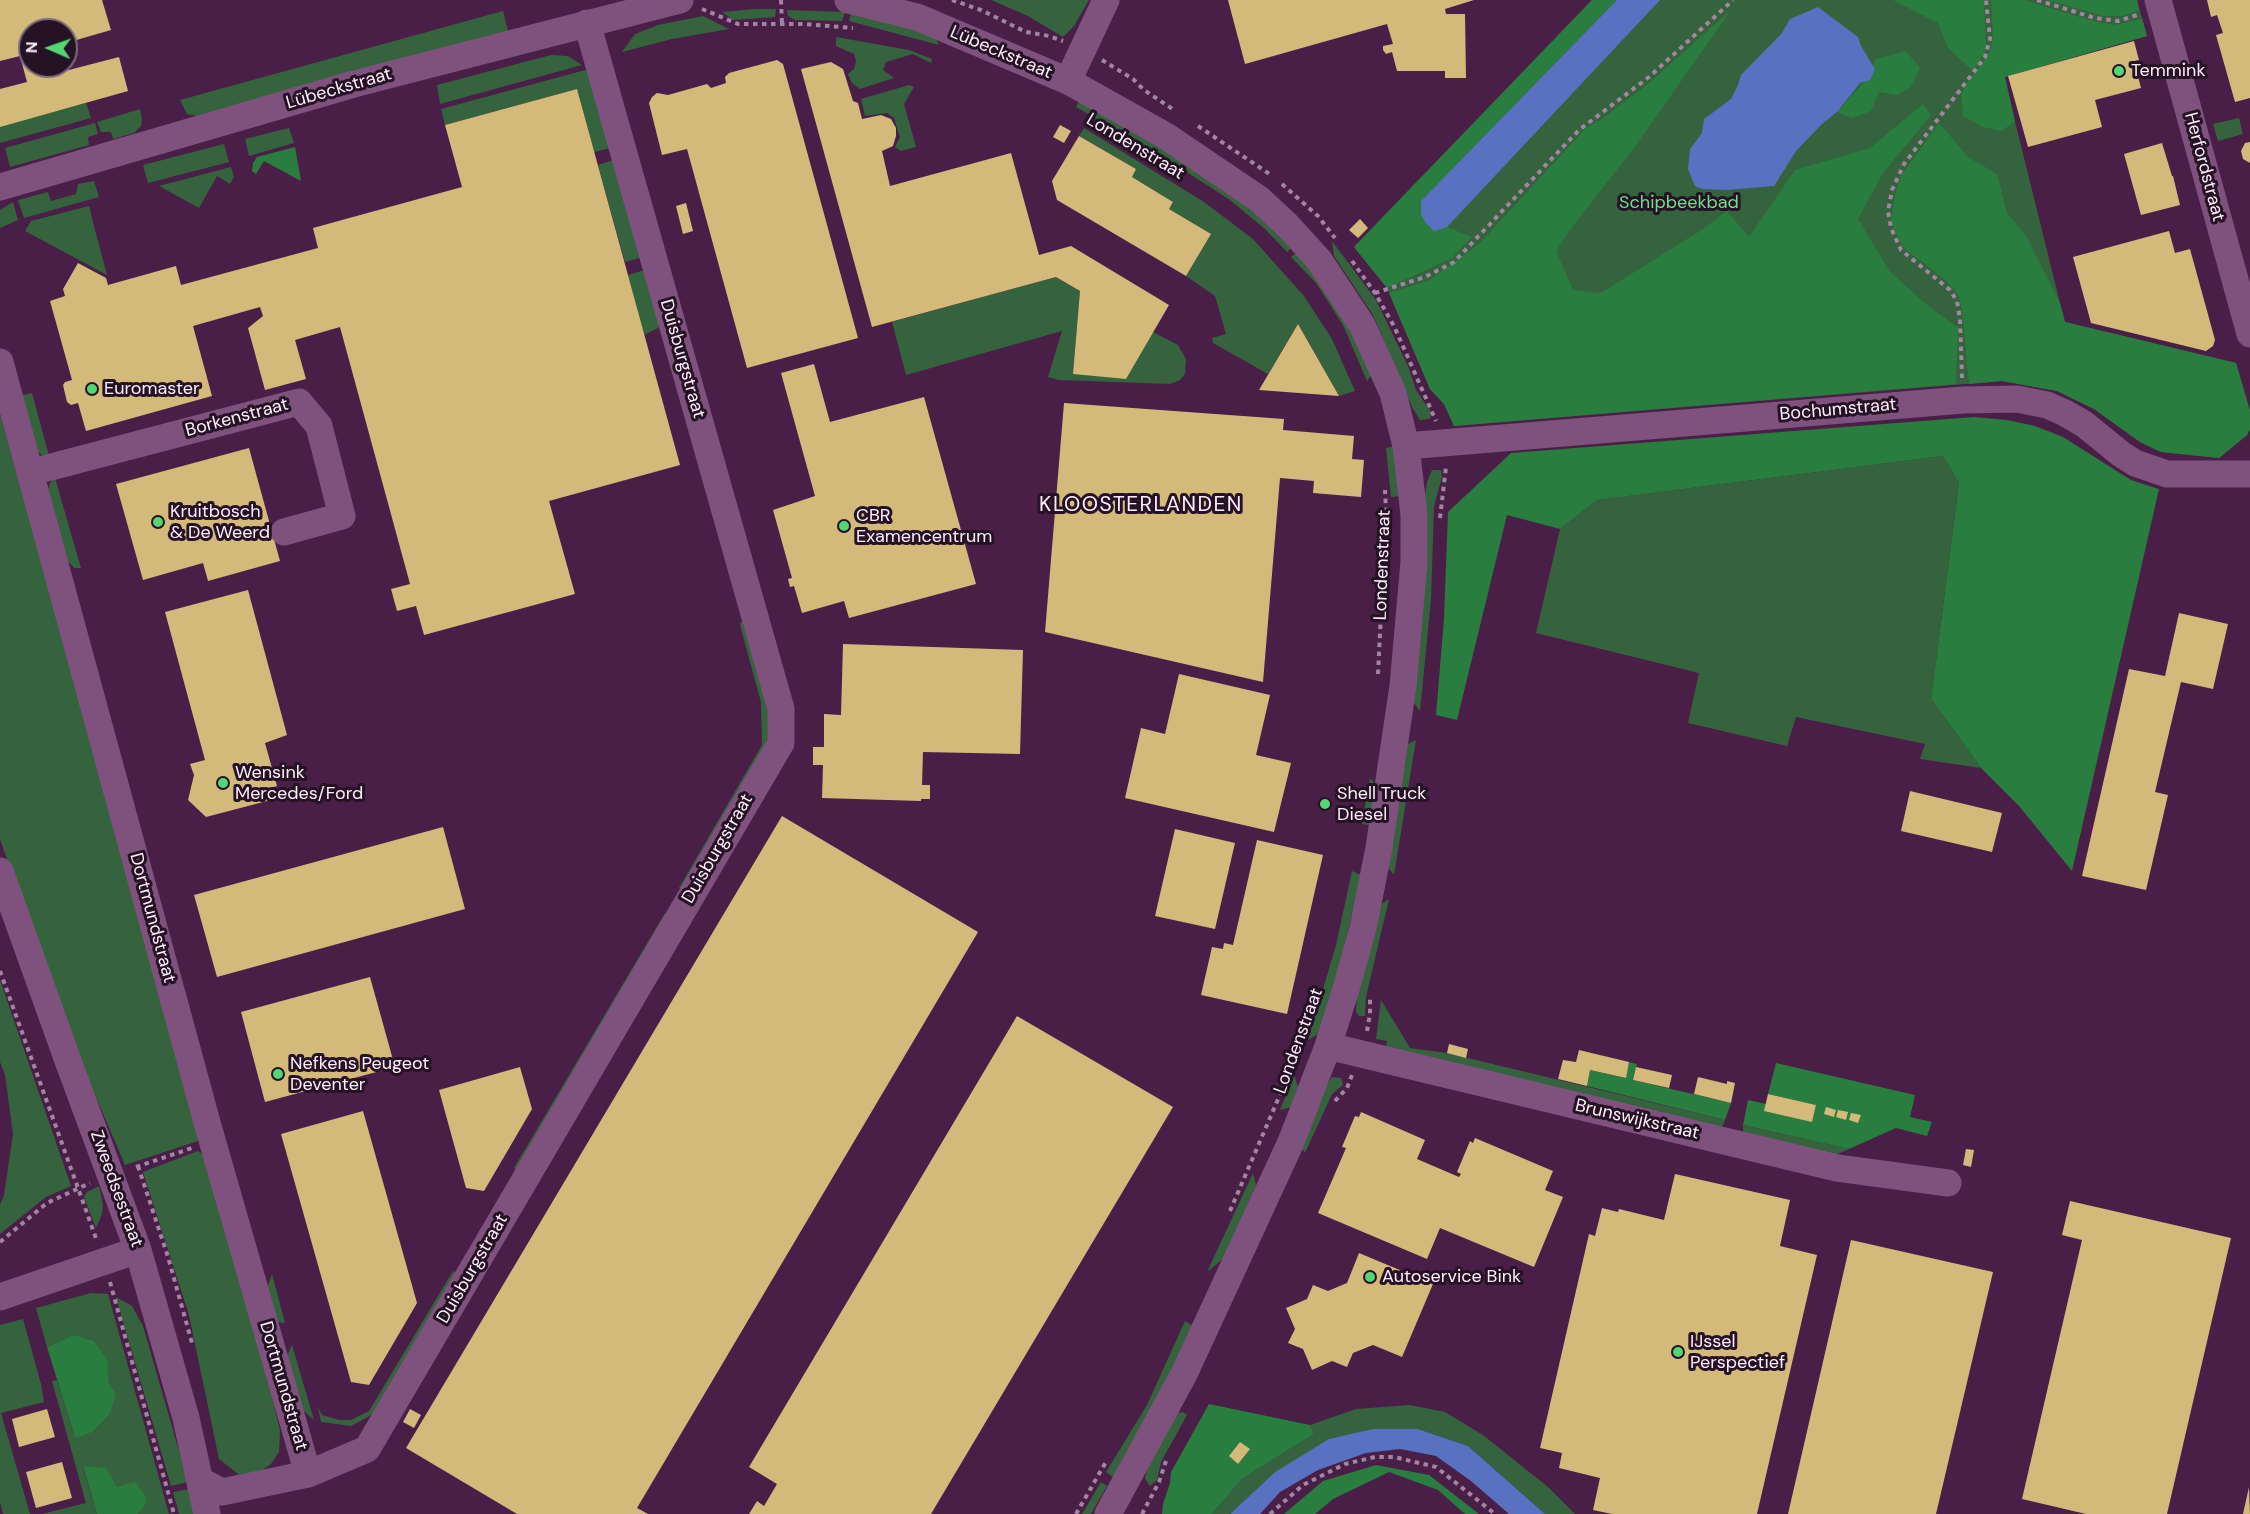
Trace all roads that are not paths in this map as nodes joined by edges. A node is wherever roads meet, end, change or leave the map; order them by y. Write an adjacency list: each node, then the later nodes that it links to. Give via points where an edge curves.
1 (680, 0): 5 (street, Lübeckstraat)
2 (848, 0): 6 (street, Lübeckstraat, via 918,17)
3 (1106, 0): 6 (street, Lübeckstraat)
4 (2159, 4): 8 (street, Herfordstraat)
5 (587, 23): 7 (street, Lübeckstraat, via 354,84); 19 (street, Duisburgstraat, via 781,710 781,743 374,1455)
6 (1068, 81): 10 (street, Londenstraat, via 1166,136 1258,199 1288,226 1319,260 1362,325 1393,393)
7 (0, 187)
8 (2250, 334)
9 (0, 362): 11 (street, Dortmundstraat)
10 (1406, 446): 12 (street, Bochumstraat, via 1963,400 2017,399 2047,405 2084,424 2135,463 2167,474); 15 (street, Londenstraat, via 1414,515 1414,562 1402,686 1379,848 1363,928)
11 (32, 472): 13 (street, Borkenstraat, via 299,402 319,426 342,516); 19 (street, Dortmundstraat, via 212,1141)
12 (2250, 474)
13 (284, 532)
14 (0, 871): 17 (street, Zweedsestraat)
15 (1328, 1046): 16 (street, Brunswijkstraat, via 1837,1168); 21 (street, Londenstraat, via 1291,1142)
16 (1948, 1183)
17 (138, 1250): 18 (street); 20 (street, Zweedsestraat, via 164,1333)
18 (0, 1297)
19 (308, 1474): 20 (street, Duisburgstraat, via 222,1492)
20 (201, 1481): 22 (street, Zweedsestraat)
21 (1117, 1510)
22 (207, 1514)

